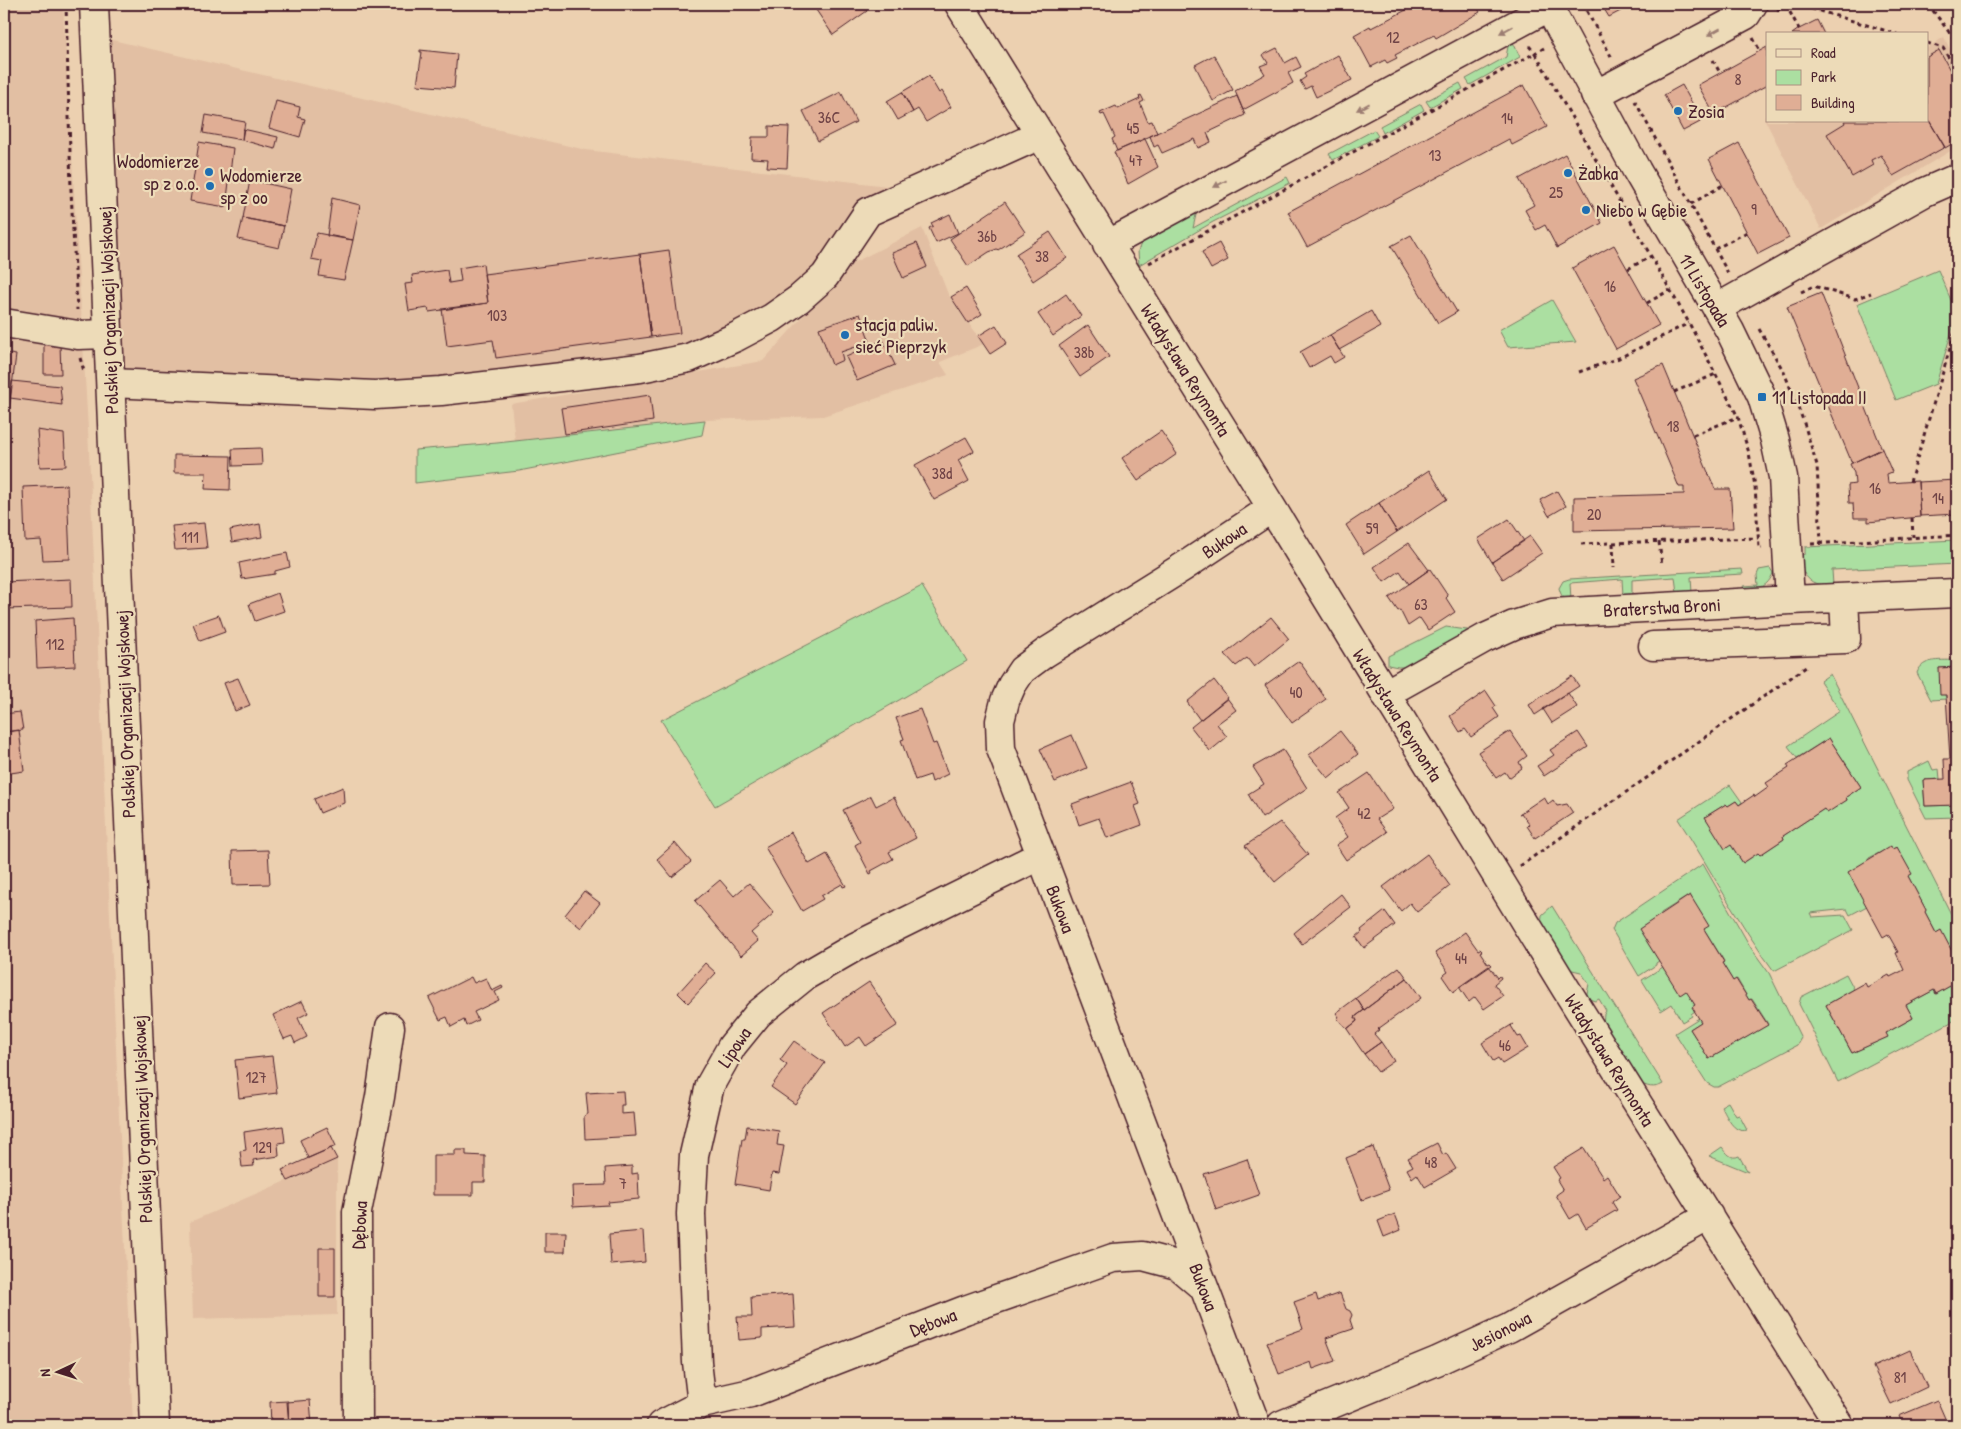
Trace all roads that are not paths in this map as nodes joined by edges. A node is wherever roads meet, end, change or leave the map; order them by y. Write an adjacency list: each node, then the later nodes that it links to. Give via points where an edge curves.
1 (94, 4): 11 (street, Polskiej Organizacji Wojskowej)
2 (959, 4): 6 (street, Władysława Reymonta)
3 (1753, 4): 5 (street, one-way to 5, via 1746,15)
4 (1548, 6): 5 (street, 11 Listopada); 8 (street, one-way to 8)
5 (1595, 95): 9 (street, 11 Listopada)
6 (1040, 135): 8 (street, Władysława Reymonta); 12 (street, via 868,212 825,276 799,299 772,318 689,358 640,368 441,391 375,395)
7 (1957, 178): 9 (street, via 1925,192)
8 (1107, 245): 13 (street, Władysława Reymonta)
9 (1717, 308): 16 (street, 11 Listopada, via 1762,397 1775,440 1784,483)
10 (4, 323): 11 (street, via 78,335)
11 (109, 334): 12 (street, Polskiej Organizacji Wojskowej)
12 (111, 382): 24 (street, Polskiej Organizacji Wojskowej)
13 (1272, 508): 18 (street, Władysława Reymonta); 19 (street, Bukowa, via 1022,670 1005,701 1000,721 1001,749)
14 (1957, 593): 15 (street, Braterstwa Broni)
15 (1844, 598): 16 (street, Braterstwa Broni); 17 (street, via 1846,639)
16 (1790, 600): 18 (street, Braterstwa Broni, via 1552,613 1485,638)
17 (1653, 646)
18 (1385, 694): 21 (street, Władysława Reymonta)
19 (1040, 855): 22 (street, Bukowa); 23 (street, Lipowa, via 855,947 804,976 758,1014 732,1046 710,1085 694,1155 691,1214 697,1362)
20 (390, 1027): 25 (street, Dębowa, via 357,1212)
21 (1708, 1216): 28 (street, Jesionowa, via 1509,1328 1437,1362); 29 (street, Władysława Reymonta)
22 (1204, 1288): 23 (street, Dębowa, via 1177,1266 1143,1256 1113,1258 965,1310 750,1393); 27 (street, Bukowa)
23 (702, 1404): 26 (street, Dębowa)
24 (155, 1425)
25 (358, 1425)
26 (661, 1425)
27 (1256, 1425)
28 (1281, 1425)
29 (1839, 1425)

